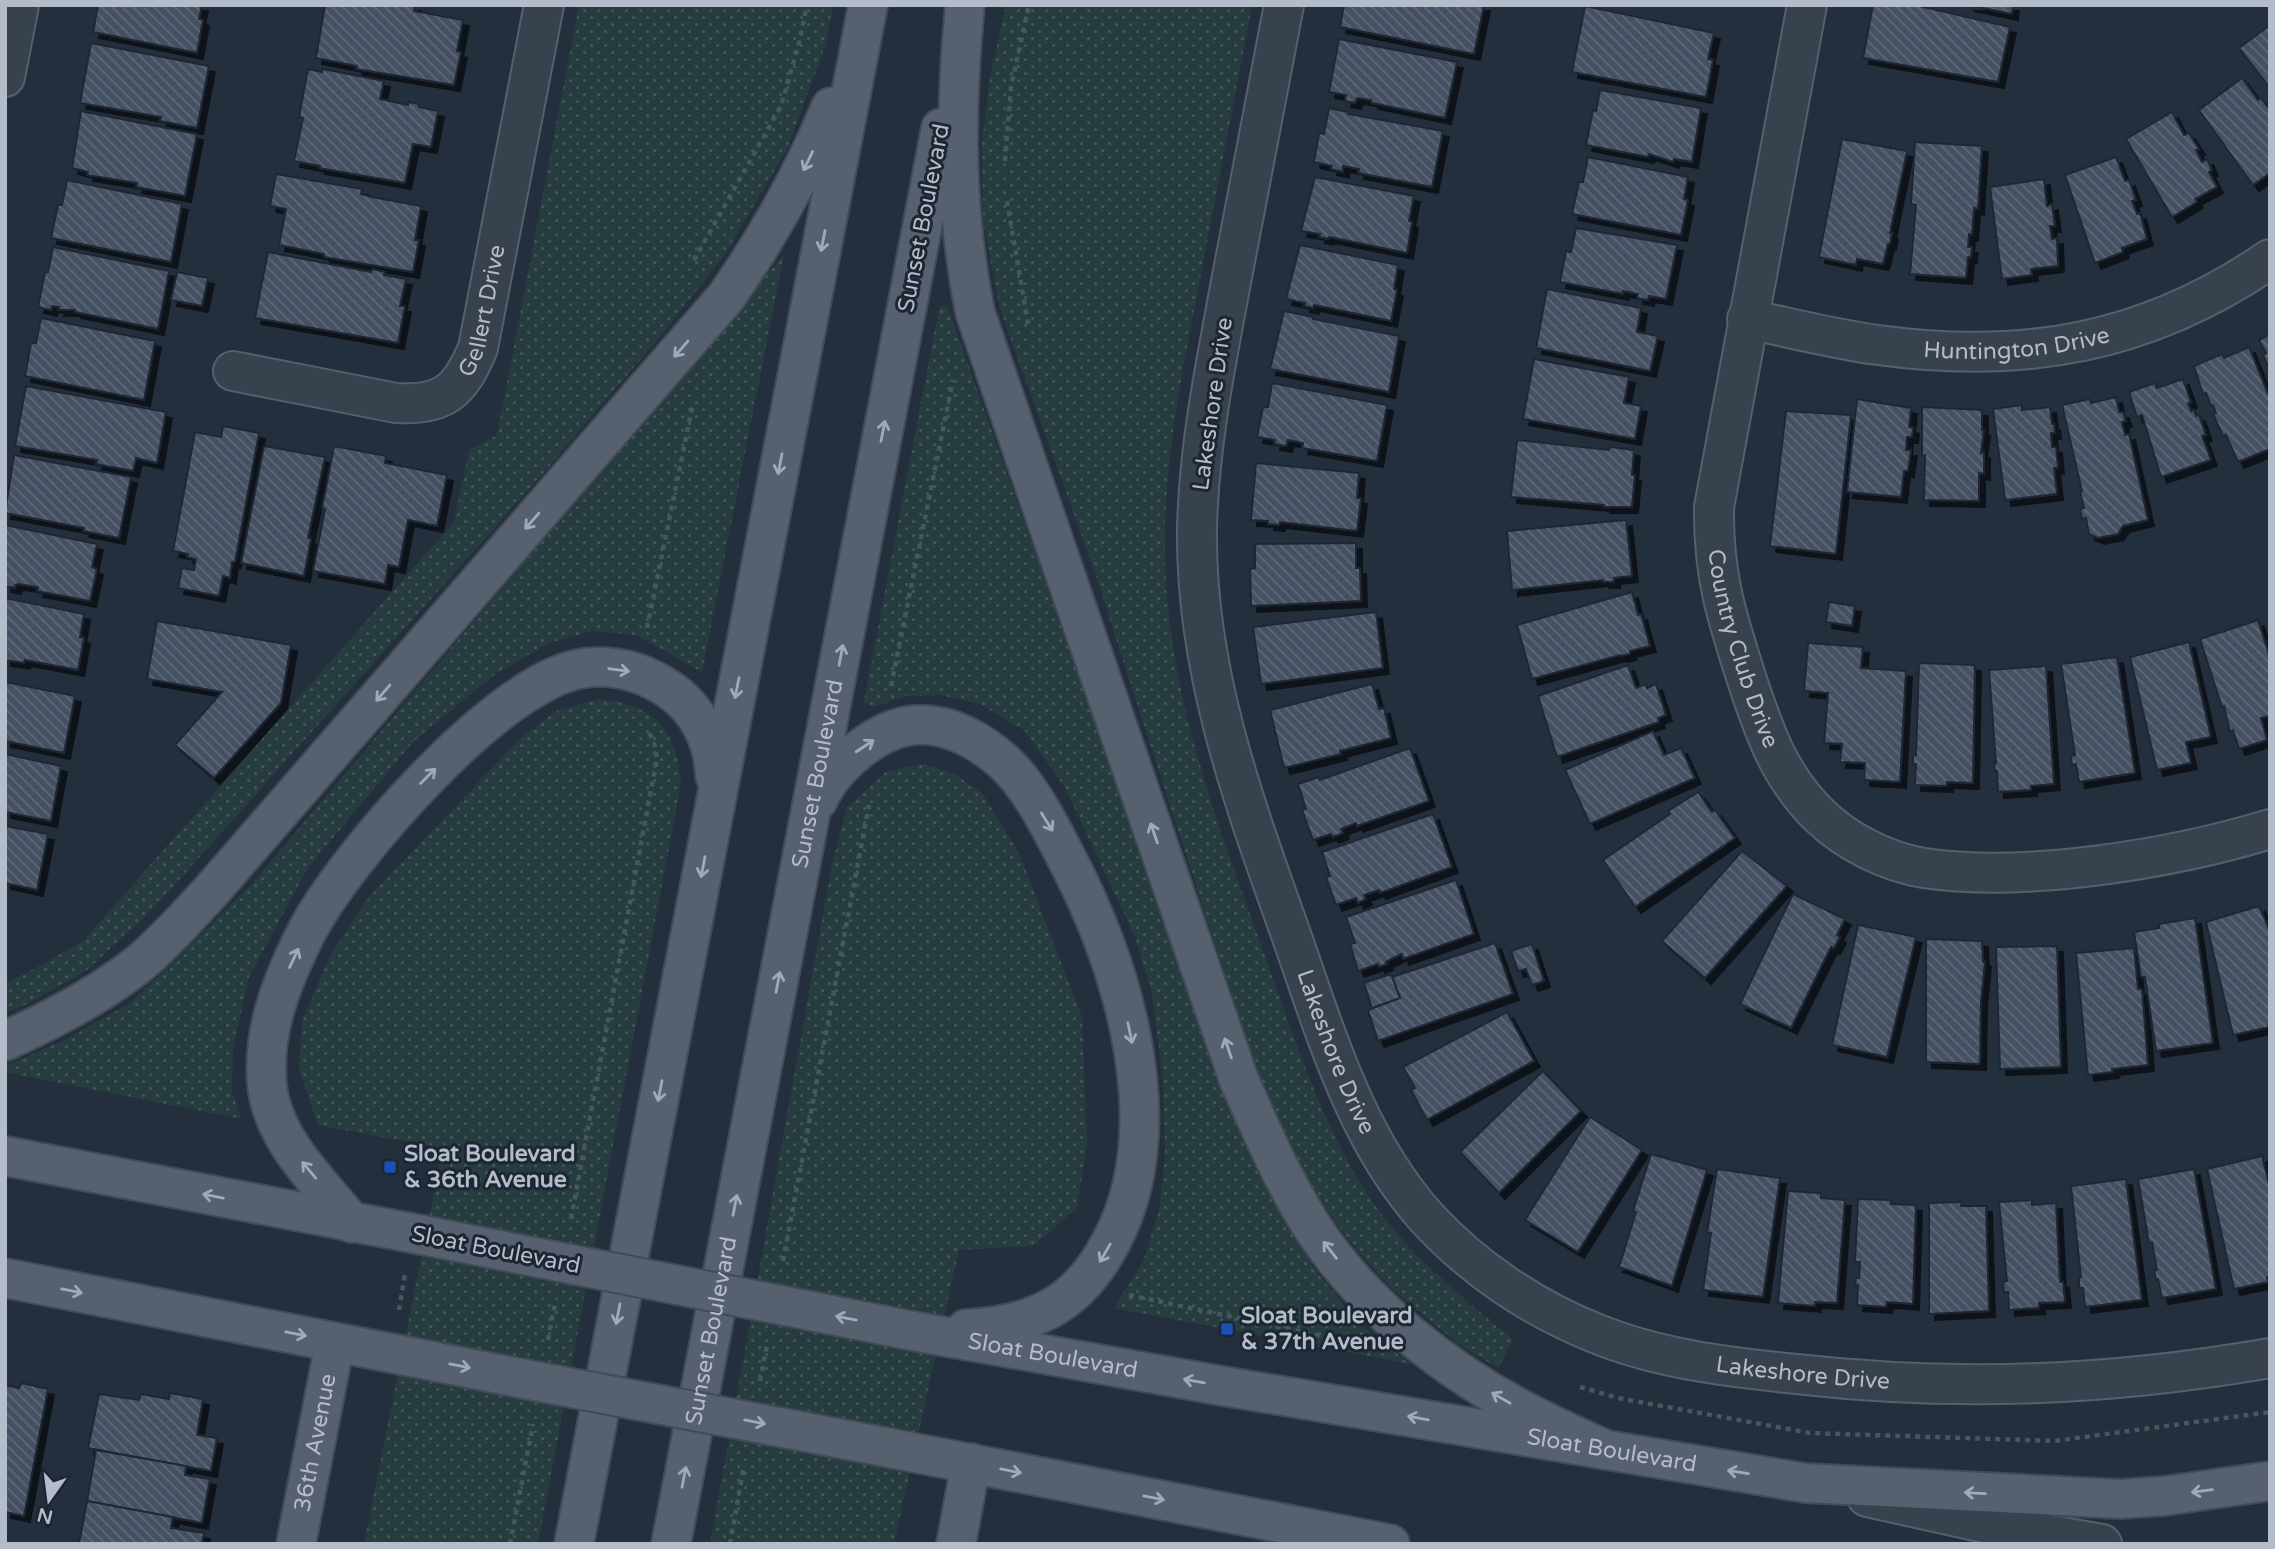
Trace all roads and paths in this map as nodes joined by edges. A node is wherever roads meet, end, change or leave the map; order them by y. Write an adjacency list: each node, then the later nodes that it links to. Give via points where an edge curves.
1 (19, 5): 9 (street)
2 (544, 5): 16 (street, Gellert Drive, via 478,348 458,386 443,398 396,404)
3 (807, 5): 13 (path, via 781,106)
4 (866, 5): 23 (main road, one-way to 23); 26 (main road, one-way to 26, via 810,158 759,250 726,297 176,930 96,993)
5 (965, 5): 24 (main road, Sunset Boulevard, one-way to 5); 44 (main road, one-way to 5, via 1482,1387 1431,1352 1385,1312 1314,1228 1262,1134 1239,1080 975,312 960,224 958,174 959,65)
6 (1029, 5): 10 (path, via 1011,87)
7 (1284, 5): 41 (street, Lakeshore Drive, via 1204,430 1197,532 1204,639 1242,797 1348,1090 1396,1177 1455,1246 1521,1296 1595,1334 1678,1358 1830,1378 1974,1386 2126,1379)
8 (1807, 5): 14 (street, Country Club Drive)
9 (5, 77)
10 (1005, 165)
11 (1006, 192): 15 (path, via 1028,326)
12 (2270, 259): 14 (street, Huntington Drive, via 2195,304 2091,340 2039,349 1983,354 1928,351)
13 (690, 268)
14 (1747, 319): 25 (street, Country Club Drive, via 1714,507 1717,579 1776,759 1822,818 1886,858 1960,872 2103,864)
15 (1022, 333)
16 (233, 371)
17 (956, 374): 20 (path)
18 (695, 390): 19 (path)
19 (647, 628)
20 (891, 687)
21 (641, 723): 29 (path, via 654,743 657,758)
22 (871, 792): 31 (path)
23 (716, 800): 28 (main road, one-way to 23, via 291,1149 276,1120 266,1053 272,1012 307,930 381,827 466,739 510,704 548,679 584,668 641,673 682,699 699,719 709,743); 51 (main road, one-way to 51)
24 (809, 818): 36 (main road, one-way to 36, via 839,769 858,750 882,736 914,725 948,729 979,742 1007,764 1029,793 1079,883 1121,993 1133,1045 1138,1150 1121,1225 1095,1271 1058,1306 1030,1319 1000,1326); 52 (main road, Sunset Boulevard, one-way to 24)
25 (2270, 829)
26 (5, 1041)
27 (5, 1156): 28 (main road, Sloat Boulevard, one-way to 27)
28 (352, 1223): 36 (main road, Sloat Boulevard, one-way to 28, bridge)
29 (568, 1232)
30 (406, 1270): 35 (path)
31 (781, 1270)
32 (5, 1278): 39 (main road, one-way to 39)
33 (1118, 1293): 40 (path)
34 (556, 1300): 38 (path)
35 (398, 1316)
36 (914, 1331): 44 (main road, Sloat Boulevard, one-way to 36)
37 (768, 1339): 42 (path)
38 (548, 1341)
39 (335, 1342): 46 (main road, one-way to 46, bridge); 49 (main road, 36th Avenue)
40 (1350, 1342)
41 (2270, 1359)
42 (758, 1393)
43 (533, 1422): 50 (path)
44 (1606, 1450): 48 (main road, Sloat Boulevard, one-way to 44)
45 (745, 1462): 53 (path)
46 (971, 1463): 54 (main road); 55 (main road, one-way to 55)
47 (2270, 1481): 48 (main road, one-way to 48, via 2120,1499)
48 (1805, 1483): 56 (street, Sloat Boulevard)
49 (296, 1544)
50 (510, 1544)
51 (574, 1544)
52 (671, 1544)
53 (730, 1544)
54 (956, 1544)
55 (1390, 1544)
56 (2102, 1544)

